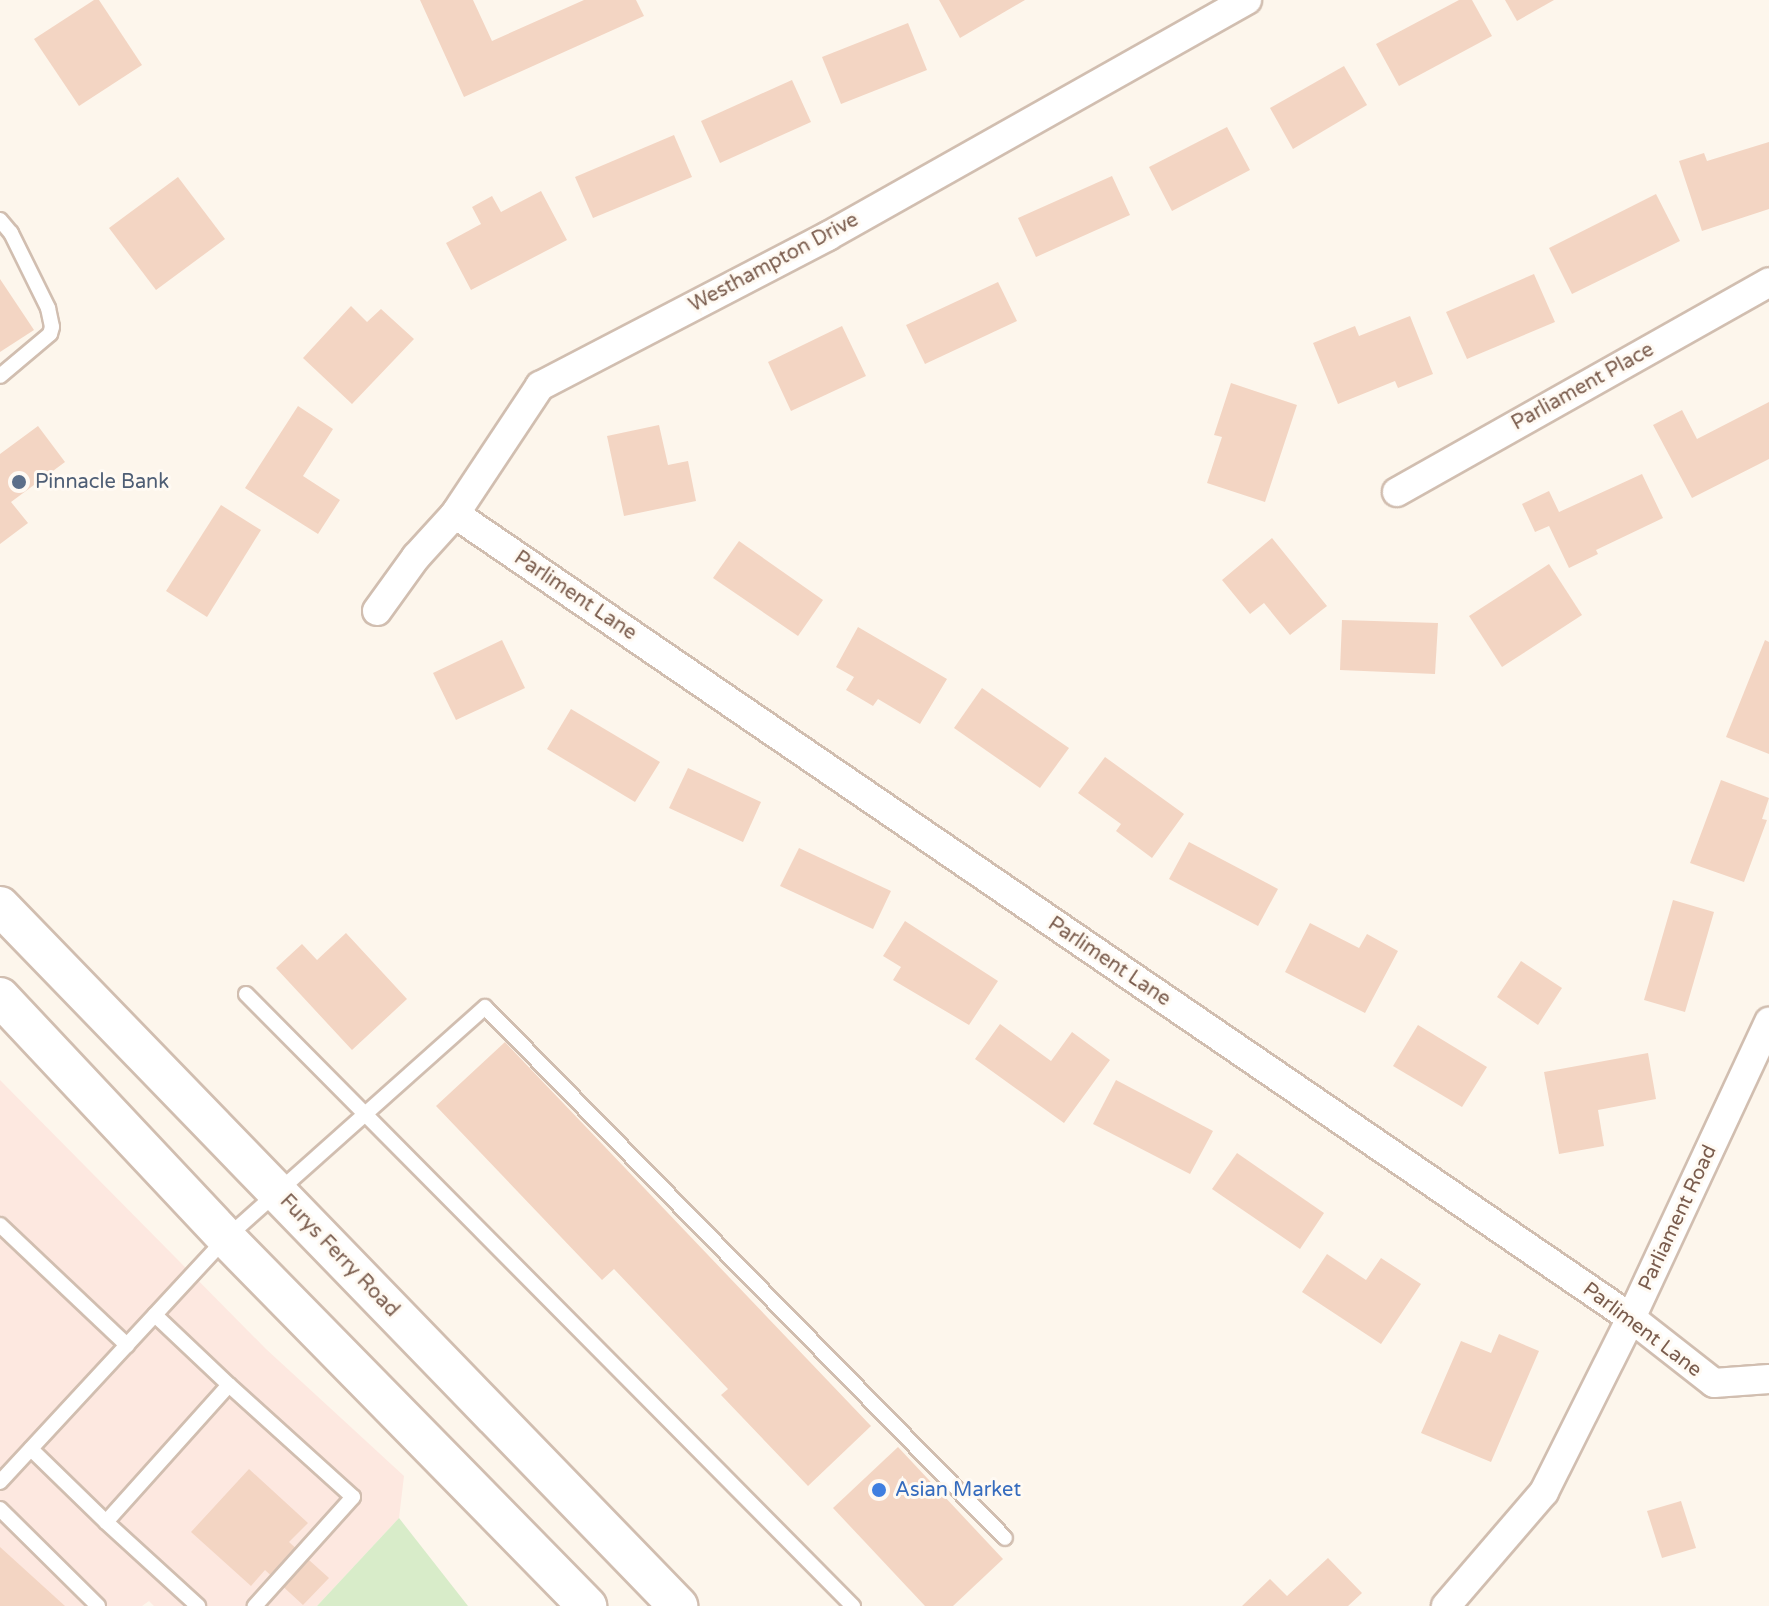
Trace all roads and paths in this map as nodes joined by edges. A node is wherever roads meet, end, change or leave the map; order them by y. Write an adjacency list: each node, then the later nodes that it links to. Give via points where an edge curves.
1 (1247, 0): 6 (street, Westhampton Drive, via 828,236 540,386)
2 (0, 220): 4 (lane, via 48,308 52,327)
3 (1769, 282): 5 (street, Parliament Place)
4 (0, 376)
5 (1397, 492)
6 (455, 514): 7 (street, Westhampton Drive); 17 (street, Parliment Lane)
7 (377, 611)
8 (0, 906): 13 (main road, Furys Ferry Road)
9 (246, 994): 12 (lane)
10 (0, 997): 15 (main road)
11 (1769, 1022): 17 (street, Parliament Road)
12 (364, 1112): 13 (lane); 25 (lane, via 485,1007); 31 (lane)
13 (279, 1193): 15 (lane); 30 (main road, Furys Ferry Road)
14 (0, 1225): 18 (lane)
15 (226, 1238): 16 (lane); 29 (main road)
16 (155, 1315): 18 (lane); 20 (lane)
17 (1631, 1318): 19 (street, Parliment Lane, via 1714,1383); 32 (street, Parliament Road, via 1544,1492)
18 (127, 1345): 21 (lane)
19 (1769, 1379)
20 (229, 1385): 24 (lane); 28 (lane, via 353,1497)
21 (31, 1449): 22 (lane); 24 (lane)
22 (0, 1482)
23 (0, 1509): 26 (lane)
24 (106, 1522): 27 (lane)
25 (1005, 1538)
26 (98, 1606)
27 (198, 1606)
28 (255, 1606)
29 (587, 1606)
30 (678, 1606)
31 (853, 1606)
32 (1446, 1606)

